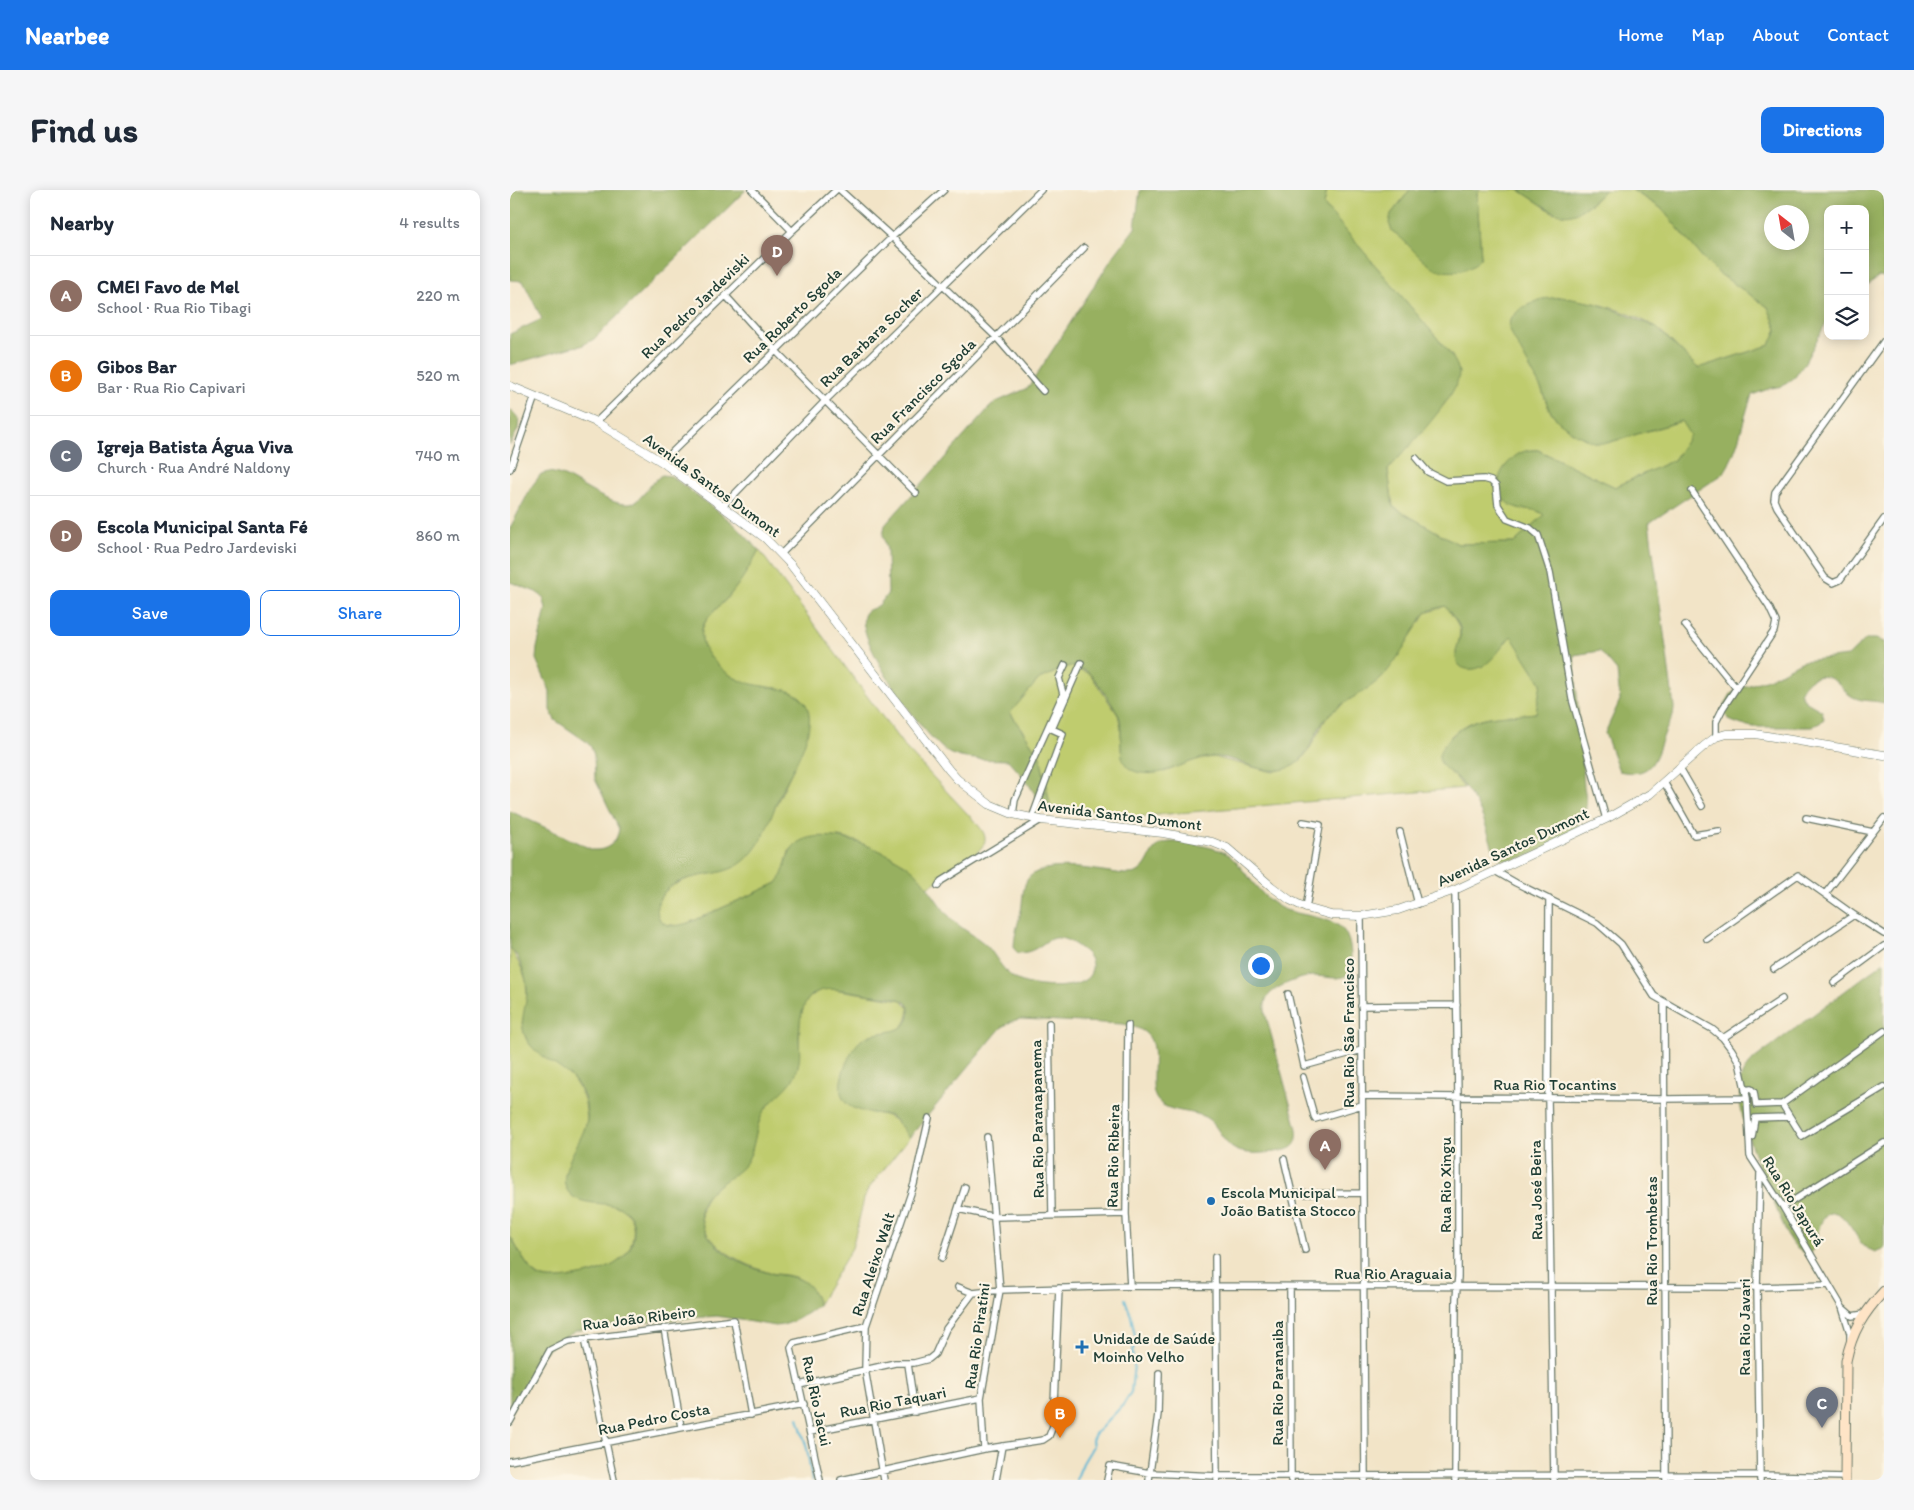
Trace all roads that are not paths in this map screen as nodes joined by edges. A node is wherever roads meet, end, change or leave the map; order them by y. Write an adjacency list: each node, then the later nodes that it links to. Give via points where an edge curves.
1 (752, 190): 6 (street)
2 (836, 190): 6 (street, Rua Pedro Jardeviski)
3 (840, 190): 7 (street)
4 (944, 190): 7 (street, Rua Roberto Sgoda)
5 (1041, 190): 9 (street, Rua Barbara Socher)
6 (792, 231): 10 (street, Rua Pedro Jardeviski)
7 (892, 237): 9 (street); 13 (street, Rua Roberto Sgoda)
8 (1084, 248): 11 (street, Rua Francisco Sgoda)
9 (944, 285): 11 (street); 17 (street, Rua Barbara Socher)
10 (726, 296): 13 (street); 18 (street, Rua Pedro Jardeviski)
11 (996, 336): 15 (street); 19 (street, Rua Francisco Sgoda)
12 (1884, 341): 26 (street, via 1775,492 1774,500 1825,578 1833,583 1840,580)
13 (775, 350): 17 (street); 21 (street, Rua Roberto Sgoda)
14 (510, 386): 16 (street, Avenida Santos Dumont)
15 (1043, 391)
16 (535, 396): 18 (street, Avenida Santos Dumont); 22 (street)
17 (826, 400): 19 (street); 25 (street, Rua Barbara Socher)
18 (596, 422): 21 (street, Avenida Santos Dumont)
19 (880, 454): 24 (street); 27 (street, Rua Francisco Sgoda)
20 (1416, 458): 41 (street, via 1428,472 1446,481 1491,481 1496,486 1498,505 1507,519 1530,528 1538,535 1550,572 1572,699)
21 (662, 462): 25 (street, Avenida Santos Dumont)
22 (510, 469)
23 (1692, 491): 31 (street, via 1776,622 1774,631)
24 (916, 493)
25 (723, 506): 27 (street, Avenida Santos Dumont)
26 (1884, 519)
27 (781, 554): 37 (street, Avenida Santos Dumont, via 957,779 989,804)
28 (1686, 625): 31 (street)
29 (1081, 663): 38 (street, via 1052,729 1063,734)
30 (1065, 665): 37 (street, via 1059,678 1063,694 1016,800)
31 (1736, 688): 32 (street, via 1716,722)
32 (1716, 737): 33 (street, Avenida Santos Dumont, via 1738,732); 34 (street, Avenida Santos Dumont)
33 (1884, 755)
34 (1680, 768): 35 (street, Avenida Santos Dumont); 36 (street)
35 (1664, 782): 41 (street, Avenida Santos Dumont); 44 (street, via 1694,835)
36 (1702, 806)
37 (1013, 814): 38 (street, Avenida Santos Dumont)
38 (1032, 818): 42 (street, Avenida Santos Dumont)
39 (1806, 818): 46 (street)
40 (1884, 818): 46 (street)
41 (1606, 819): 47 (street, Avenida Santos Dumont)
42 (1041, 820): 48 (street, via 941,881); 53 (street, Avenida Santos Dumont, via 1163,833 1212,842 1226,848 1271,886)
43 (1303, 822): 53 (street, via 1320,825)
44 (1719, 831)
45 (1400, 832): 52 (street)
46 (1873, 832): 50 (street)
47 (1495, 870): 49 (street, Avenida Santos Dumont); 51 (street, Rua Rio Japurá)
48 (938, 886)
49 (1455, 890): 52 (street, Avenida Santos Dumont); 64 (street, Rua Rio Xingu)
50 (1826, 894): 54 (street); 57 (street, via 1798,875)
51 (1549, 899): 63 (street, Rua Rio Japurá, via 1596,923 1610,934 1621,944 1654,996); 75 (street, Rua José Beira)
52 (1418, 904): 55 (street, Avenida Santos Dumont)
53 (1306, 908): 55 (street, Avenida Santos Dumont, via 1331,915)
54 (1854, 915): 56 (street); 59 (street)
55 (1361, 916): 65 (street, Rua Rio São Francisco)
56 (1884, 934)
57 (1707, 939)
58 (1884, 946): 60 (street)
59 (1774, 969)
60 (1834, 984)
61 (1288, 994): 70 (street, via 1304,1066)
62 (1782, 999): 69 (street)
63 (1664, 1003): 69 (street, Rua Rio Japurá); 78 (street, Rua Rio Trombetas)
64 (1457, 1005): 65 (street); 76 (street, Rua Rio Xingu)
65 (1361, 1006): 70 (street, Rua Rio São Francisco)
66 (1049, 1022): 96 (street, Rua Rio Paranapanema)
67 (1128, 1025): 95 (street, Rua Rio Ribeira)
68 (1884, 1031): 80 (street)
69 (1723, 1038): 73 (street, Rua Rio Japurá, via 1739,1062)
70 (1362, 1050): 74 (street, Rua Rio São Francisco)
71 (1304, 1077): 81 (street, via 1315,1119)
72 (1884, 1087): 82 (street, via 1802,1136)
73 (1745, 1090): 77 (street, Rua Rio Japurá); 79 (street, via 1754,1092)
74 (1362, 1096): 76 (street, Rua Rio Tocantins); 81 (street, Rua Rio São Francisco)
75 (1548, 1097): 76 (street, Rua Rio Tocantins); 78 (street, Rua Rio Tocantins); 108 (street, Rua José Beira)
76 (1458, 1098): 107 (street, Rua Rio Xingu)
77 (1747, 1098): 78 (street, Rua Rio Tocantins); 86 (street, Rua Rio Japurá)
78 (1664, 1099): 109 (street, Rua Rio Trombetas)
79 (1756, 1104): 80 (street); 84 (street)
80 (1782, 1104): 82 (street)
81 (1362, 1105): 91 (street, Rua Rio São Francisco)
82 (1790, 1117): 84 (street)
83 (929, 1118): 117 (street, Rua Aleixo Walt, via 914,1184)
84 (1755, 1118): 86 (street, via 1754,1134)
85 (987, 1137): 97 (street, Rua Rio Piratini)
86 (1749, 1137): 89 (street, Rua Rio Japurá, via 1750,1156)
87 (1884, 1143): 93 (street)
88 (1284, 1159): 92 (street)
89 (1760, 1173): 93 (street, Rua Rio Japurá); 110 (street, Rua Rio Javari)
90 (964, 1187): 94 (street)
91 (1363, 1193): 92 (street); 106 (street, Rua Rio São Francisco)
92 (1293, 1194): 98 (street)
93 (1783, 1206): 101 (street, Rua Rio Japurá)
94 (958, 1209): 97 (street); 100 (street)
95 (1126, 1214): 96 (street); 102 (street, Rua Rio Ribeira)
96 (1052, 1215): 97 (street)
97 (995, 1218): 112 (street, Rua Rio Piratini)
98 (1305, 1250)
99 (1215, 1257): 103 (street)
100 (942, 1258)
101 (1829, 1285): 110 (street, Rua Rio Araguaia); 115 (street, Rua Rio Japurá)
102 (1130, 1286): 103 (street, Rua Rio Araguaia); 111 (street, Rua Rio Araguaia)
103 (1214, 1286): 105 (street, Rua Rio Araguaia); 144 (street)
104 (958, 1287): 114 (street, Rua Rio Araguaia)
105 (1290, 1287): 106 (street, Rua Rio Araguaia); 139 (street, Rua Rio Paranaiba)
106 (1364, 1287): 107 (street, Rua Rio Araguaia); 140 (street, Rua Rio São Francisco)
107 (1458, 1287): 108 (street, Rua Rio Araguaia); 145 (street, Rua Rio Xingu)
108 (1551, 1287): 109 (street, Rua Rio Araguaia); 141 (street, Rua José Beira)
109 (1664, 1287): 110 (street, Rua Rio Araguaia); 142 (street, Rua Rio Trombetas)
110 (1757, 1287): 143 (street, Rua Rio Javari)
111 (1059, 1288): 112 (street, Rua Rio Araguaia); 134 (street, via 1053,1426 1049,1436 1043,1440)
112 (1000, 1290): 114 (street, Rua Rio Araguaia); 125 (street, Rua Rio Piratini)
113 (1884, 1291): 116 (main road)
114 (973, 1293): 121 (street, via 946,1329 935,1354 924,1361)
115 (1842, 1307): 116 (street, via 1852,1316); 120 (street, Rua Rio Japurá, via 1850,1333)
116 (1864, 1314): 120 (main road)
117 (866, 1326): 122 (street, Rua Aleixo Walt); 124 (street, Rua Rio Jacui, via 794,1343 791,1348)
118 (664, 1328): 119 (street, Rua João Ribeiro); 128 (street, Rua João Ribeiro, via 734,1320); 131 (street)
119 (584, 1339): 130 (street, Rua João Ribeiro, via 568,1341 550,1350); 133 (street)
120 (1849, 1344): 146 (main road, via 1845,1384)
121 (908, 1364): 122 (street); 127 (street)
122 (865, 1369): 124 (street); 129 (street, Rua Aleixo Walt)
123 (1159, 1373): 138 (street, via 1158,1414)
124 (799, 1386): 126 (street, Rua Rio Jacui)
125 (981, 1398): 127 (street, Rua Rio Taquari); 135 (street, Rua Rio Piratini)
126 (804, 1404): 128 (street, Rua Pedro Costa); 132 (street, Rua Rio Jacui)
127 (915, 1412): 129 (street, Rua Rio Taquari)
128 (752, 1414): 131 (street, Rua Pedro Costa)
129 (873, 1420): 132 (street, Rua Rio Taquari); 137 (street, Rua Aleixo Walt)
130 (510, 1422)
131 (681, 1427): 133 (street, Rua Pedro Costa)
132 (810, 1432): 148 (street, Rua Rio Jacui)
133 (606, 1443): 136 (street, Rua Pedro Costa); 147 (street)
134 (1002, 1446): 135 (street); 151 (street)
135 (984, 1449): 137 (street)
136 (510, 1461)
137 (883, 1472): 149 (street); 150 (street, Rua Aleixo Walt)
138 (1150, 1472): 144 (street); 152 (street, via 1110,1466); 153 (street)
139 (1291, 1477): 140 (street); 144 (street)
140 (1365, 1477): 145 (street)
141 (1554, 1477): 142 (street); 145 (street)
142 (1666, 1477): 143 (street)
143 (1760, 1477): 146 (street)
144 (1217, 1478)
145 (1456, 1478)
146 (1845, 1478)
147 (614, 1480)
148 (820, 1480)
149 (841, 1480)
150 (884, 1480)
151 (996, 1480)
152 (1106, 1480)
153 (1149, 1480)

